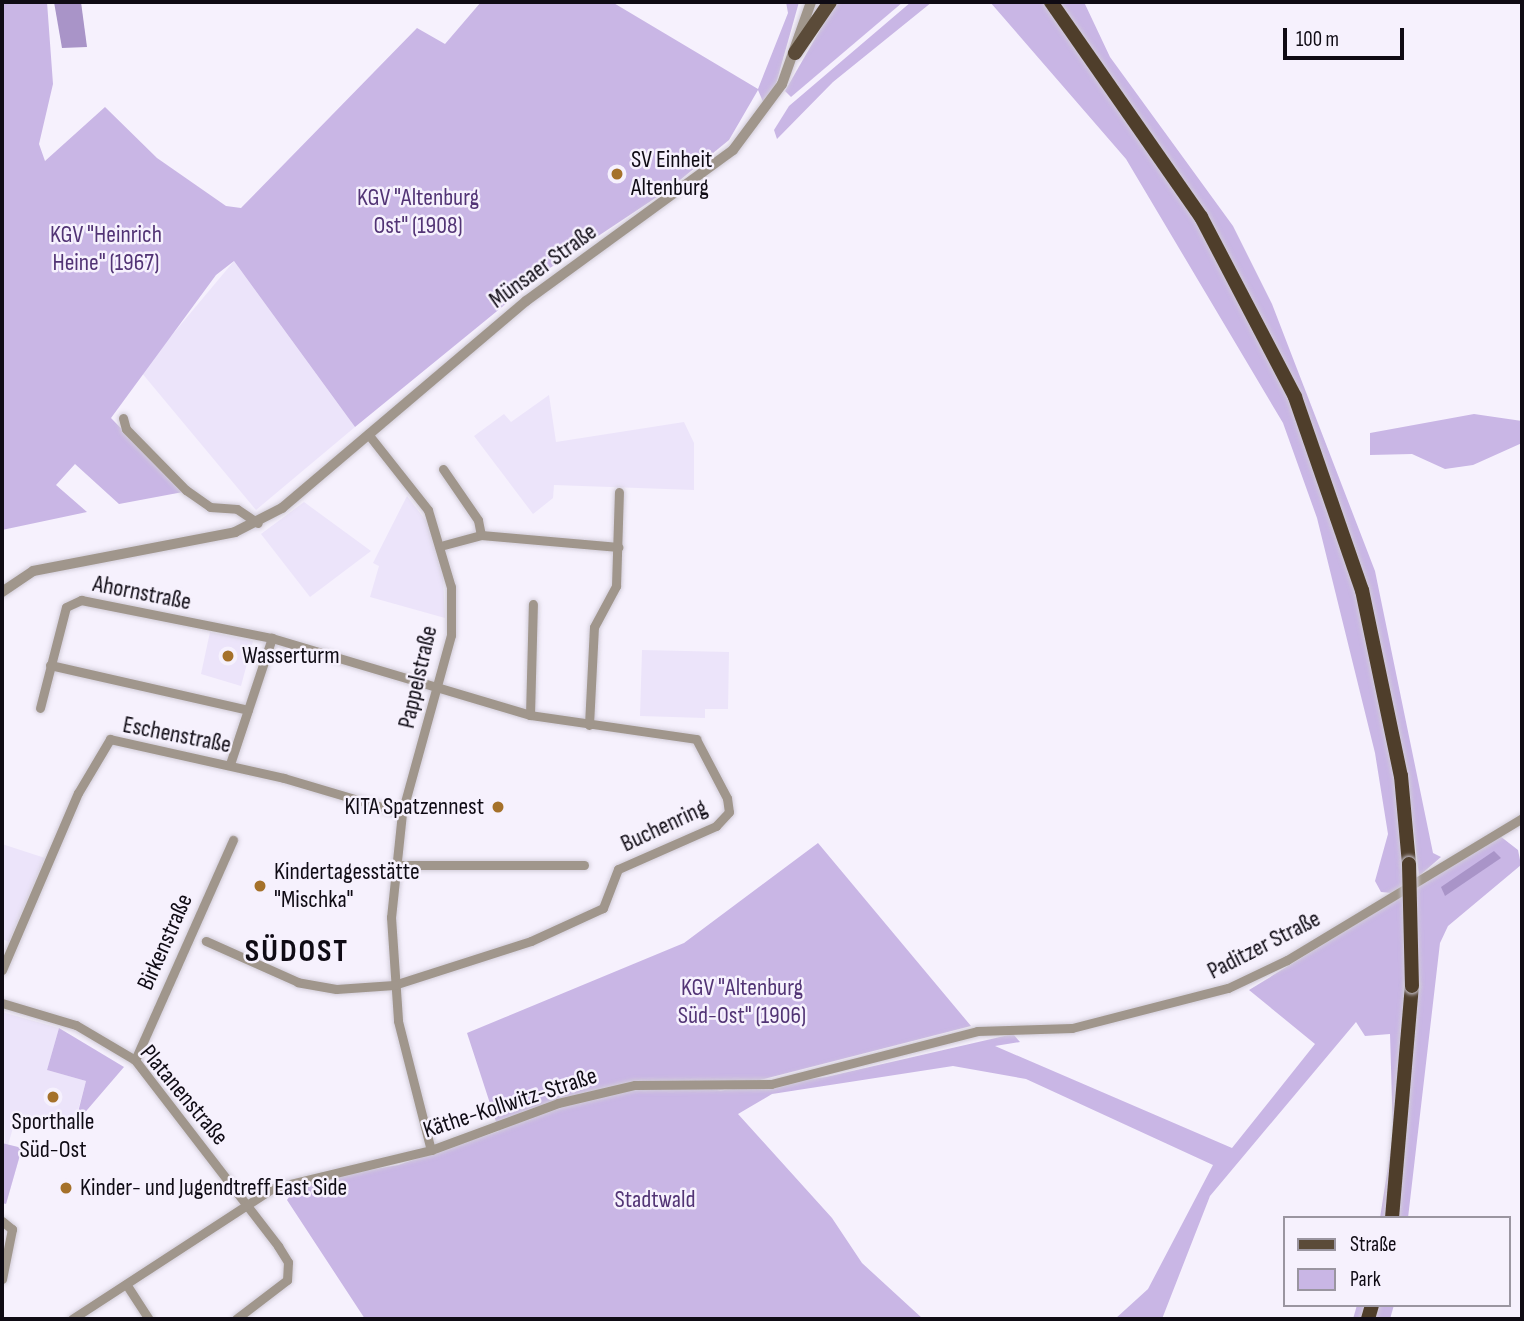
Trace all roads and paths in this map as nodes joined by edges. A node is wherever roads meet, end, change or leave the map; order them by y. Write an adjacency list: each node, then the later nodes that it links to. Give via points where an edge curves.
1 (830, 2): 4 (main road)
2 (1051, 2): 36 (highway, bridge, via 1201,217 1299,409 1366,603 1401,776 1409,864 1412,986)
3 (807, 4): 4 (street, Münsaer Straße)
4 (795, 53): 6 (street, Münsaer Straße, via 768,109 723,159 548,285)
5 (123, 418): 9 (street, via 126,429 187,490 210,507 237,509)
6 (368, 434): 9 (street, Münsaer Straße); 11 (street, Pappelstraße, via 428,510)
7 (443, 469): 10 (street, via 478,520)
8 (619, 492): 12 (street)
9 (258, 523): 13 (street, Münsaer Straße, via 209,538 55,565)
10 (481, 535): 11 (street); 12 (street)
11 (444, 545): 17 (street, Pappelstraße, via 452,635)
12 (618, 547): 21 (street, via 616,586 594,627)
13 (2, 592)
14 (533, 604): 20 (street)
15 (272, 638): 16 (street, Ahornstraße, via 81,600 66,607); 17 (street, Ahornstraße); 19 (street)
16 (50, 665): 18 (street, Ahornstraße); 19 (street)
17 (439, 689): 20 (street, Buchenring); 23 (street, Pappelstraße)
18 (40, 708)
19 (248, 710): 22 (street)
20 (530, 715): 21 (street, Buchenring)
21 (589, 725): 30 (street, Buchenring, via 696,739 710,757 729,812 716,826 618,869 603,908 531,941)
22 (230, 764): 23 (street, Eschenstraße); 29 (street, Eschenstraße, via 110,739 103,744)
23 (402, 813): 26 (street, Pappelstraße)
24 (1522, 818): 32 (street, Paditzer Straße, via 1287,960 1228,988 1082,1026)
25 (233, 840): 33 (street, Birkenstraße)
26 (394, 865): 27 (street); 30 (street, Pappelstraße)
27 (584, 865)
28 (206, 940): 30 (street, Birkenstraße, via 298,982 336,989)
29 (2, 970)
30 (394, 985): 34 (street, Pappelstraße)
31 (2, 1003): 33 (street, Platanenstraße, via 76,1025)
32 (997, 1028): 34 (street, Käthe-Kollwitz-Straße, via 760,1086 621,1087)
33 (135, 1060): 35 (street, Platanenstraße)
34 (431, 1150): 35 (street, Käthe-Kollwitz-Straße, via 297,1180)
35 (244, 1202): 39 (street, Käthe-Kollwitz-Straße); 42 (street, Platanenstraße, via 290,1271 287,1280)
36 (1392, 1216)
37 (2, 1221): 38 (street, via 12,1229)
38 (2, 1279)
39 (128, 1287): 40 (street, Käthe-Kollwitz-Straße); 41 (street)
40 (72, 1319)
41 (149, 1319)
42 (236, 1319)

